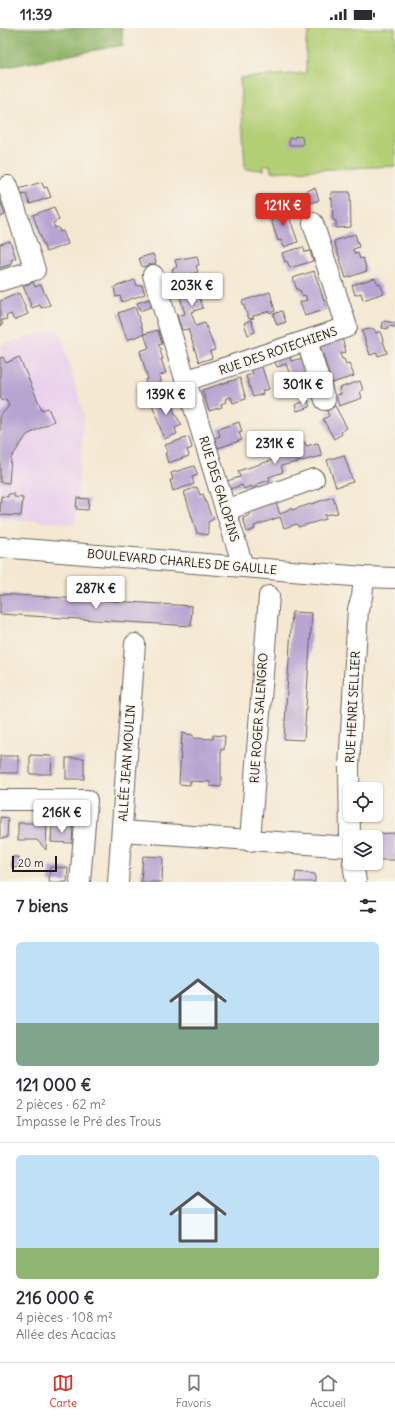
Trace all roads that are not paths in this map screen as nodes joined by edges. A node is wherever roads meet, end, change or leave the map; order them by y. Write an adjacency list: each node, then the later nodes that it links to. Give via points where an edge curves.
1 (8, 186): 4 (street, via 35,270)
2 (313, 223): 5 (street, RUE DES ROTECHIENS, via 347,327)
3 (152, 274): 6 (street, RUE DES GALOPINS)
4 (0, 281)
5 (307, 341): 6 (street, RUE DES ROTECHIENS); 7 (street)
6 (185, 381): 9 (street, RUE DES GALOPINS)
7 (325, 400)
8 (314, 479): 9 (street)
9 (226, 510): 11 (street, RUE DES GALOPINS)
10 (0, 547): 11 (street, BOULEVARD CHARLES DE GAULLE)
11 (243, 566): 12 (street, BOULEVARD CHARLES DE GAULLE)
12 (364, 577): 13 (street, BOULEVARD CHARLES DE GAULLE); 17 (street, RUE HENRI SELLIER, via 358,609 349,767)
13 (395, 578)
14 (269, 596): 19 (street, RUE ROGER SALENGRO)
15 (135, 644): 18 (street, ALLÉE JEAN MOULIN)
16 (0, 800): 22 (street, via 87,800)
17 (350, 830)
18 (122, 831): 19 (street); 23 (street, ALLÉE JEAN MOULIN)
19 (250, 841): 20 (street)
20 (343, 847)
21 (354, 870): 24 (street)
22 (80, 882)
23 (118, 882)
24 (356, 882)

